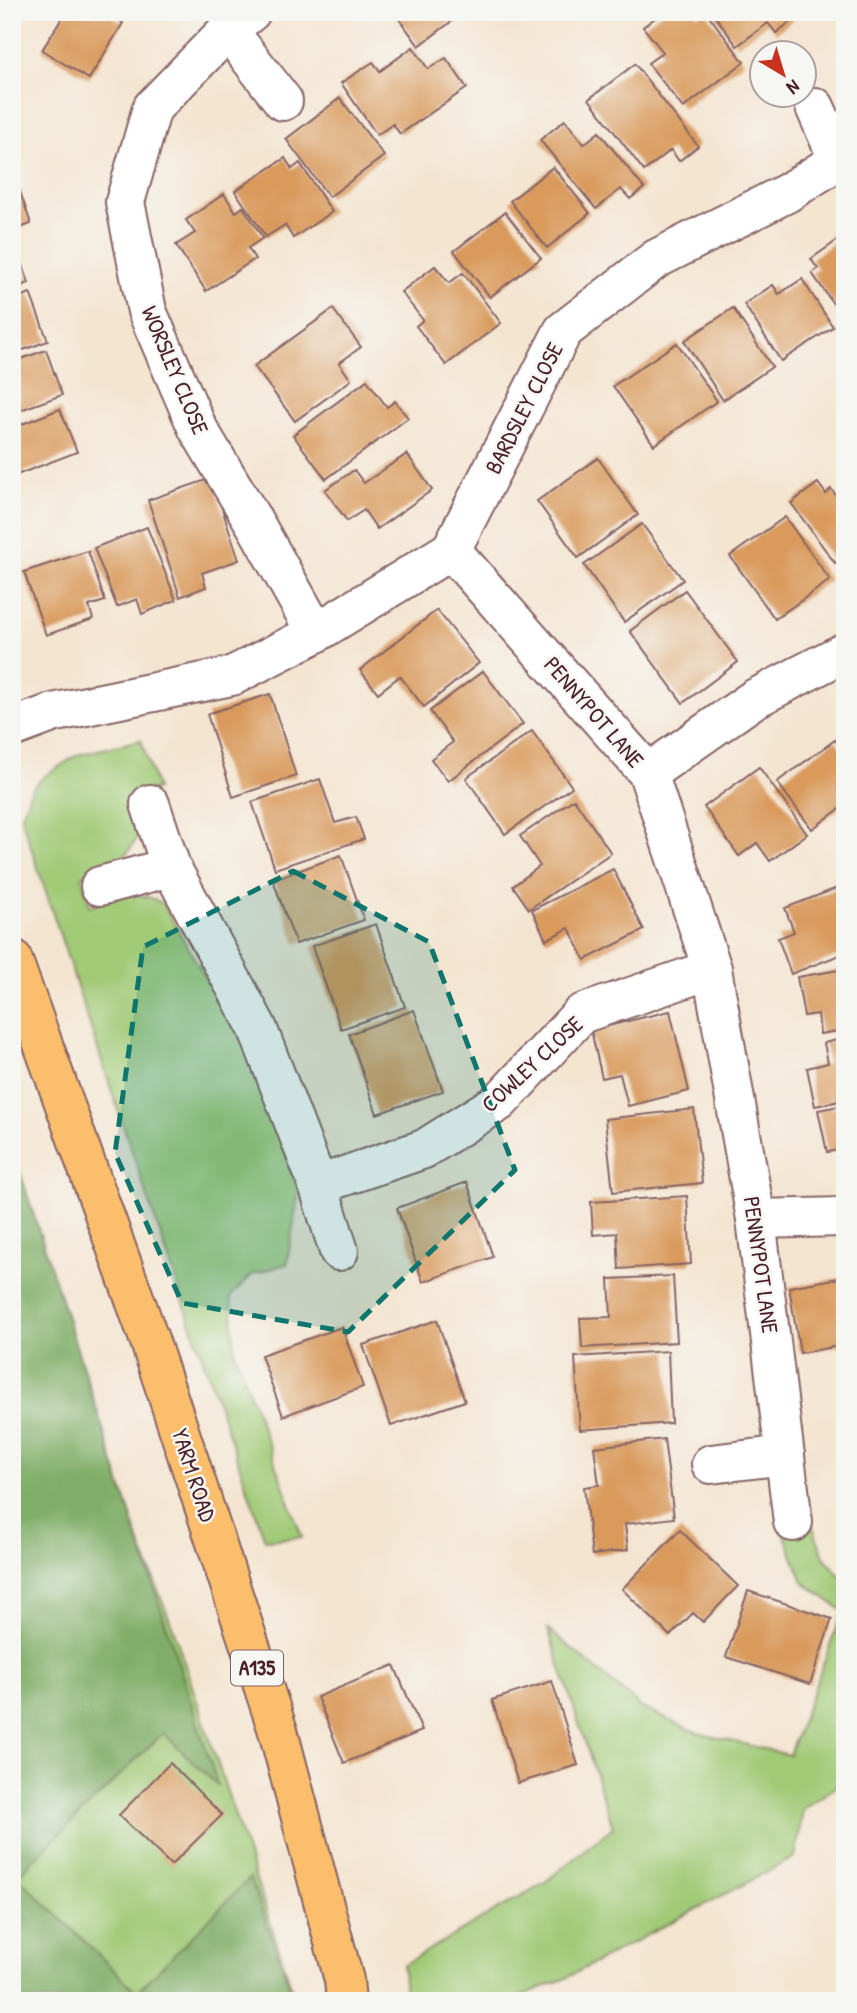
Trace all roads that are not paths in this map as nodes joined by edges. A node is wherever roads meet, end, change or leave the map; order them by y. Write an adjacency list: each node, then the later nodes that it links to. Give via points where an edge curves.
1 (239, 21): 2 (street, WORSLEY CLOSE); 6 (street, WORSLEY CLOSE, via 152,108 125,202 147,311 197,427)
2 (283, 101)
3 (816, 108): 4 (street, BARDSLEY CLOSE)
4 (842, 159): 5 (street, BARDSLEY CLOSE, via 787,193 656,259 563,331)
5 (452, 550): 6 (street); 9 (street, PENNYPOT LANE)
6 (316, 633): 8 (street, via 232,676 51,713)
7 (845, 652): 9 (street, via 754,699)
8 (12, 728)
9 (648, 773): 14 (street, PENNYPOT LANE)
10 (150, 804): 11 (street)
11 (172, 867): 12 (street); 15 (street, via 257,1027)
12 (100, 886)
13 (12, 958): 22 (main road, YARM ROAD / A135, via 149,1339 274,1718)
14 (712, 969): 15 (street, COWLEY CLOSE, via 581,1014 499,1102 424,1149); 17 (street, PENNYPOT LANE)
15 (317, 1185): 18 (street)
16 (845, 1217): 17 (street)
17 (756, 1220): 19 (street, PENNYPOT LANE)
18 (339, 1251)
19 (785, 1455): 20 (street); 21 (street, PENNYPOT LANE)
20 (711, 1464)
21 (793, 1522)
22 (346, 2001)

